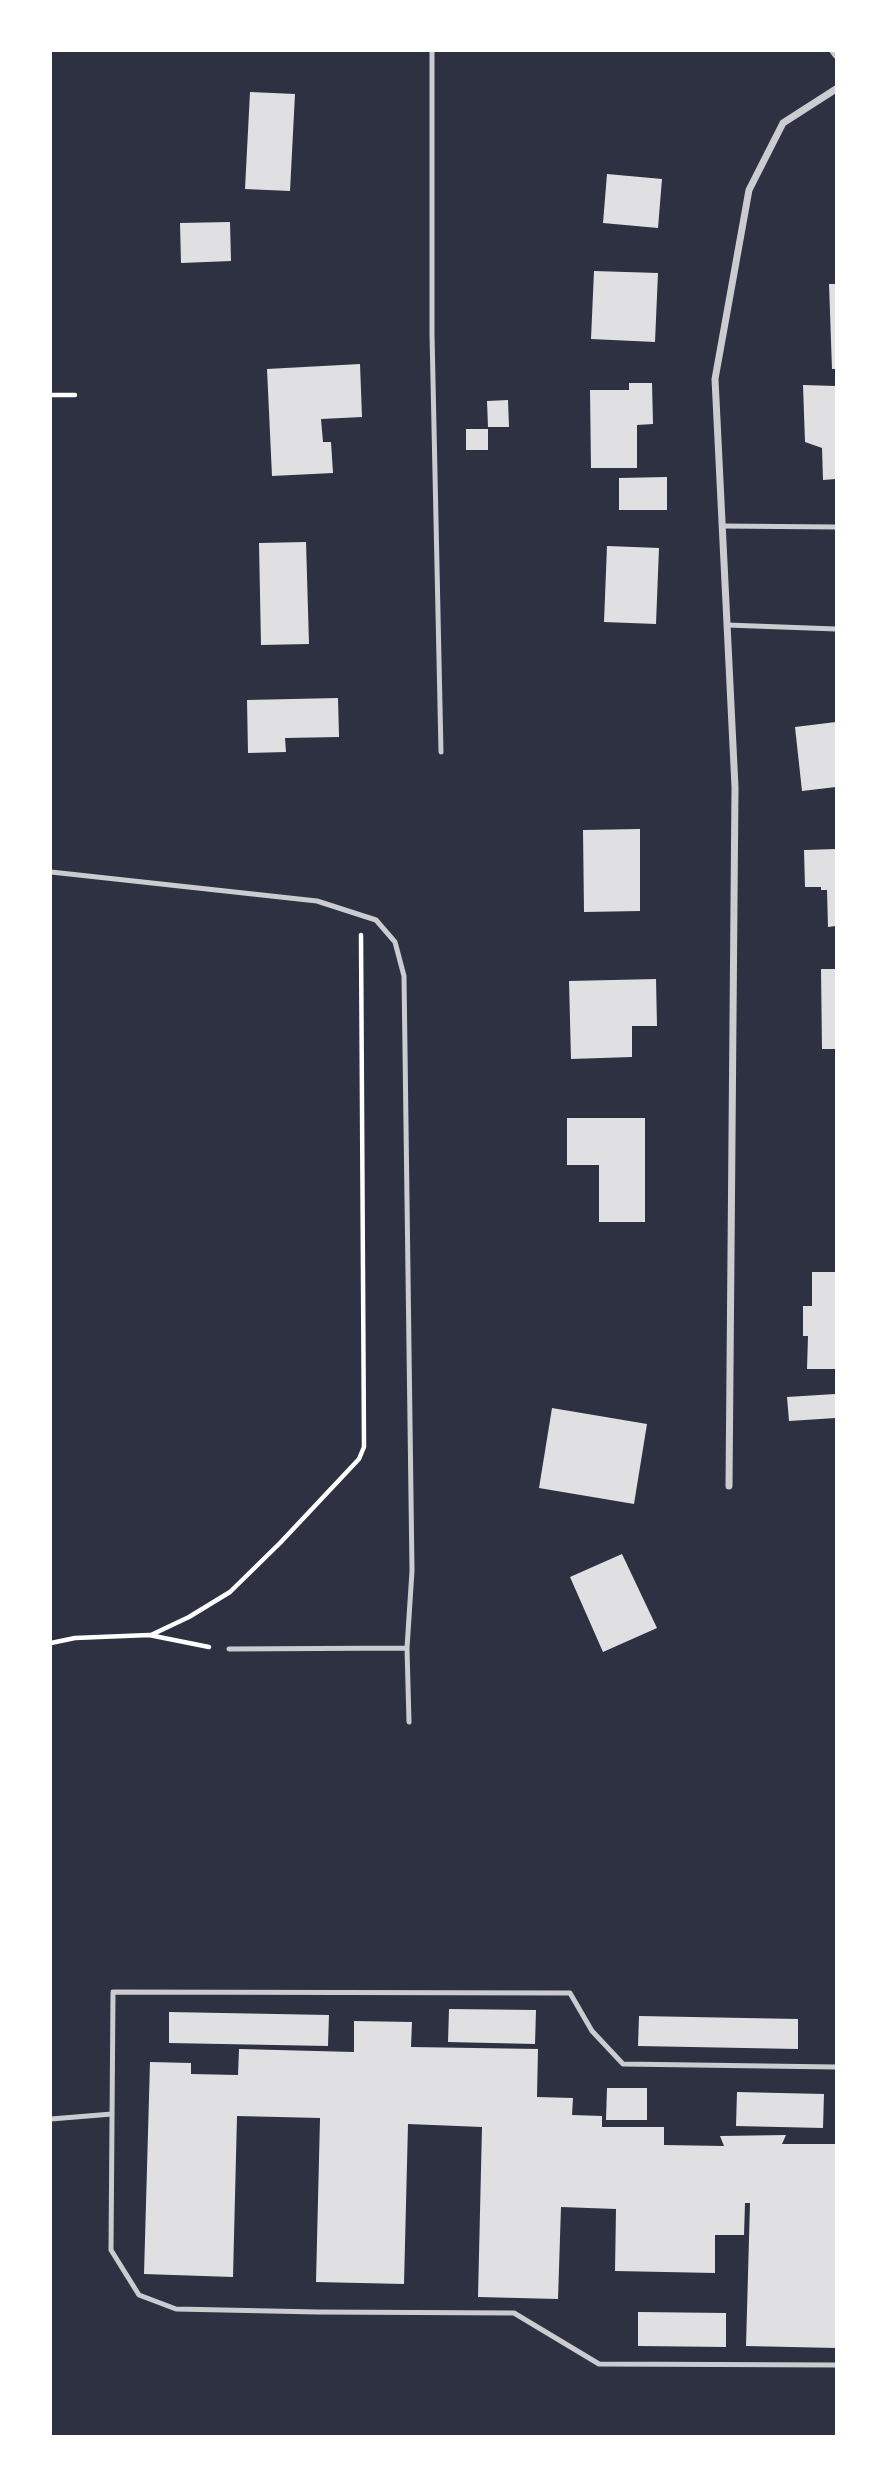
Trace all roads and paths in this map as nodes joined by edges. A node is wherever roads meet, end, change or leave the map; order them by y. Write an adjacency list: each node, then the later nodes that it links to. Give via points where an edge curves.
1 (432, 51): 9 (lane)
2 (836, 89): 5 (street, via 783,123 749,190 715,379)
3 (51, 395): 4 (path)
4 (75, 395)
5 (722, 526): 6 (lane); 7 (street)
6 (836, 527)
7 (727, 625): 8 (lane); 12 (street, via 735,787)
8 (836, 629)
9 (441, 752)
10 (51, 872): 16 (lane, via 317,901 376,920 395,942 404,976 412,1571)
11 (361, 935): 13 (path, via 364,1447 351,1468 229,1592)
12 (729, 1486)
13 (151, 1635): 14 (path); 15 (path)
14 (51, 1643)
15 (210, 1647)
16 (407, 1648): 17 (lane); 18 (lane)
17 (229, 1649)
18 (409, 1722)
19 (836, 2067): 20 (lane, via 623,2064 592,2031 570,1993 113,1992)
20 (112, 2114): 21 (lane); 22 (lane, via 111,2250 139,2295 176,2309 514,2313 599,2364)
21 (51, 2119)
22 (836, 2365)

